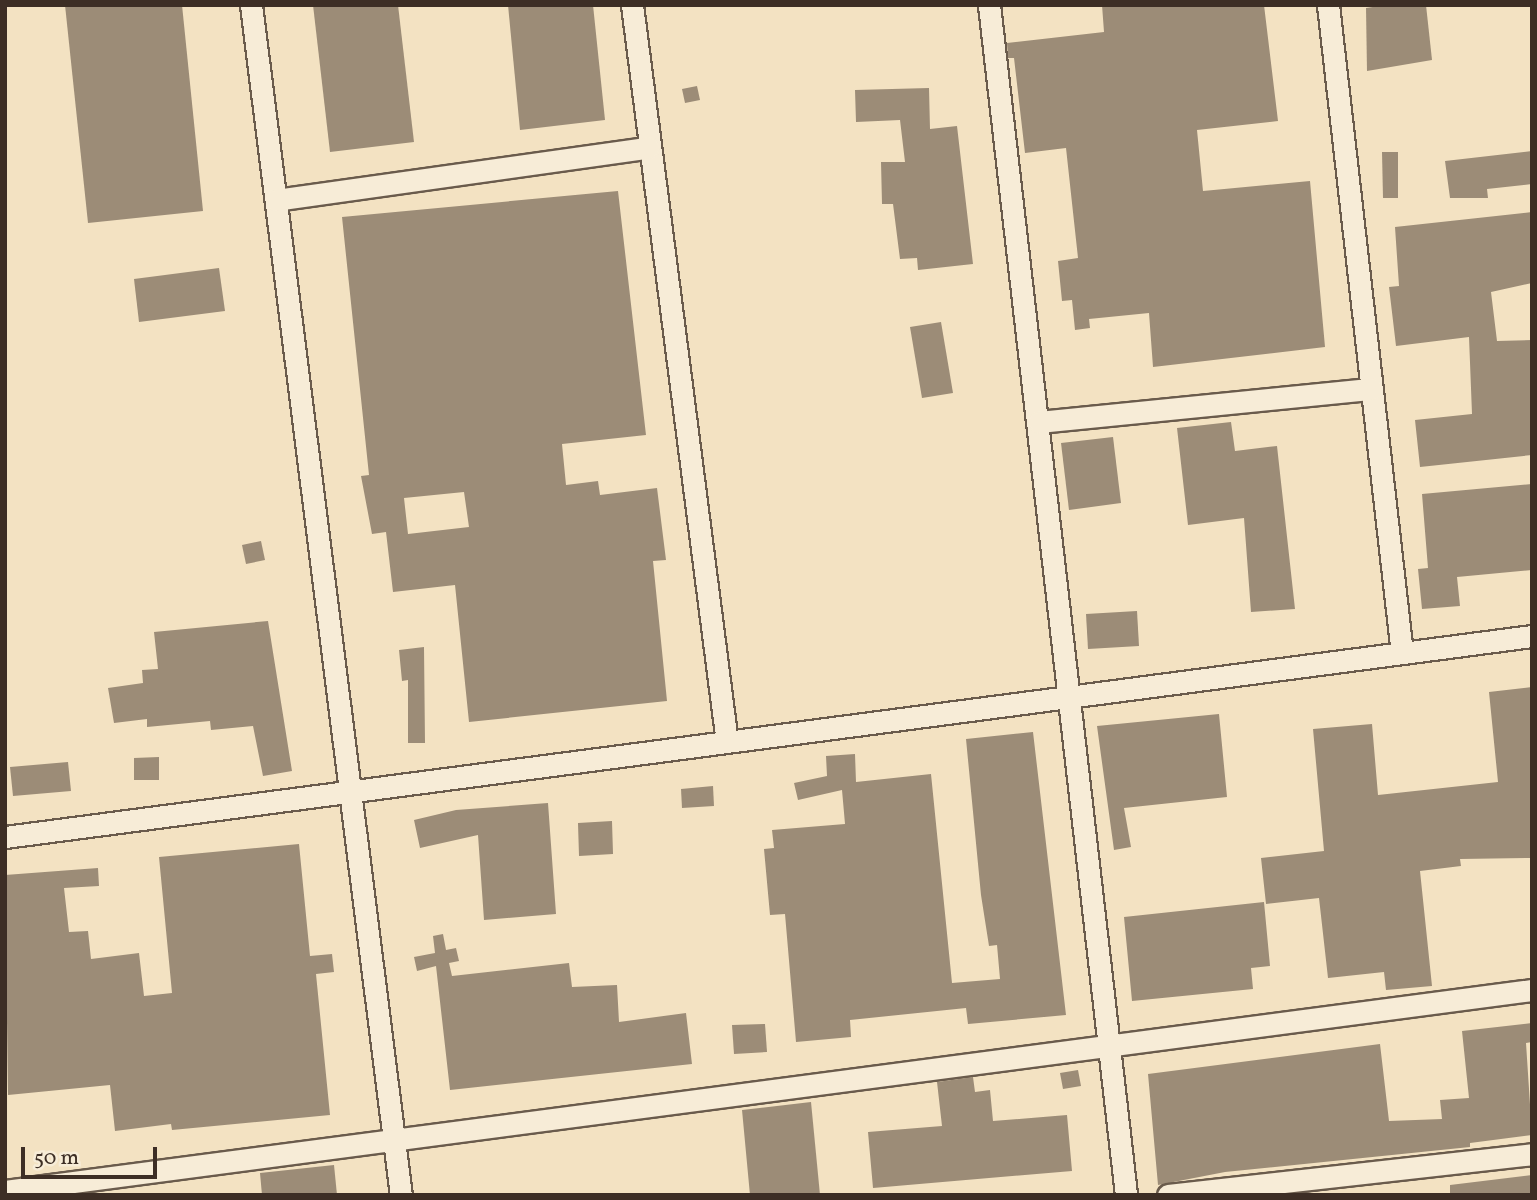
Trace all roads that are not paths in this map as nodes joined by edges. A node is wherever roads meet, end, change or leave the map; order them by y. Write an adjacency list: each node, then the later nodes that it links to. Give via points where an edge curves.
1 (251, 5): 6 (street)
2 (632, 5): 5 (street)
3 (989, 5): 8 (street)
4 (1328, 5): 7 (street)
5 (648, 148): 6 (street); 12 (street)
6 (276, 200): 13 (street)
7 (1371, 390): 8 (street); 10 (street)
8 (1039, 422): 11 (street)
9 (1532, 636): 10 (street)
10 (1402, 653): 11 (street)
11 (1070, 697): 12 (street); 16 (street)
12 (727, 742): 13 (street)
13 (352, 791): 14 (street); 17 (street)
14 (5, 837)
15 (1532, 990): 16 (street)
16 (1110, 1047): 17 (street); 21 (street)
17 (394, 1140): 19 (street); 20 (street)
18 (1532, 1154): 22 (street)
19 (5, 1191)
20 (401, 1195)
21 (1126, 1195)
22 (1168, 1195)

